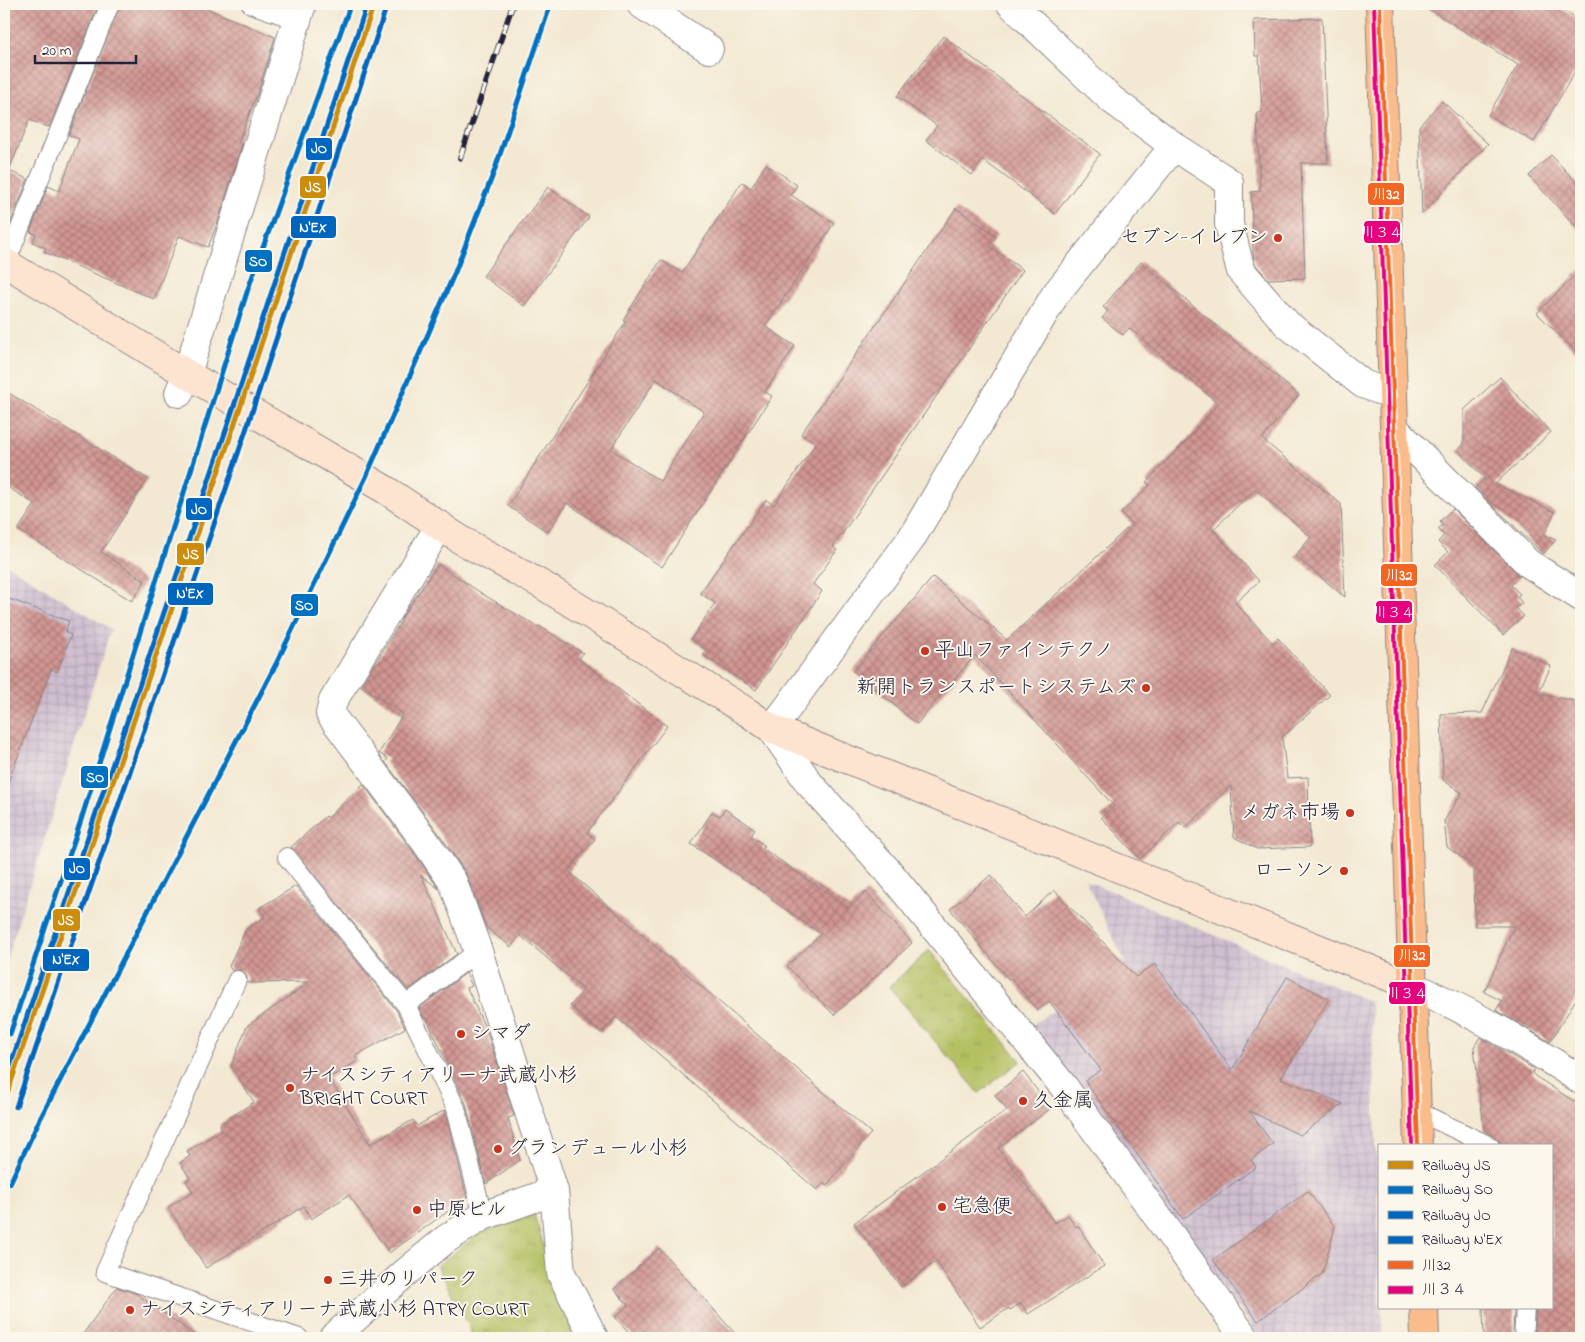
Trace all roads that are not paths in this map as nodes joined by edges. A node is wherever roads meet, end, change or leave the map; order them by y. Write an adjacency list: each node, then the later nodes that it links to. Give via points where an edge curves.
1 (110, 4): 9 (lane)
2 (251, 4): 6 (lane)
3 (641, 4): 7 (street)
4 (1011, 4): 8 (street, via 1111,99)
5 (1380, 4): 11 (highway)
6 (299, 12): 10 (street)
7 (709, 49)
8 (1174, 146): 11 (street, via 1229,182 1229,224 1242,271 1287,324 1363,384); 15 (street, via 1055,295 912,539)
9 (5, 263): 10 (street)
10 (183, 383): 13 (street, via 386,490)
11 (1393, 395): 12 (highway)
12 (1394, 428): 14 (street, via 1528,563); 19 (highway)
13 (440, 525): 15 (street); 17 (street, via 333,701 330,714 453,882)
14 (1581, 597)
15 (772, 729): 19 (street); 32 (street, via 809,782 889,872 1064,1087)
16 (287, 857): 20 (lane)
17 (478, 951): 20 (lane); 25 (street)
18 (237, 980): 29 (lane, via 105,1272)
19 (1412, 986): 21 (street, via 1446,1000); 22 (highway)
20 (406, 1005): 26 (lane, via 456,1108)
21 (1581, 1080)
22 (1417, 1111): 23 (highway); 24 (lane)
23 (1418, 1144)
24 (1486, 1144)
25 (554, 1191): 26 (street); 31 (street, via 561,1273)
26 (483, 1216): 30 (street, via 446,1239)
27 (1424, 1310): 33 (highway)
28 (1525, 1310): 34 (lane)
29 (300, 1338)
30 (333, 1338)
31 (594, 1338)
32 (1245, 1338)
33 (1426, 1338)
34 (1523, 1338)

